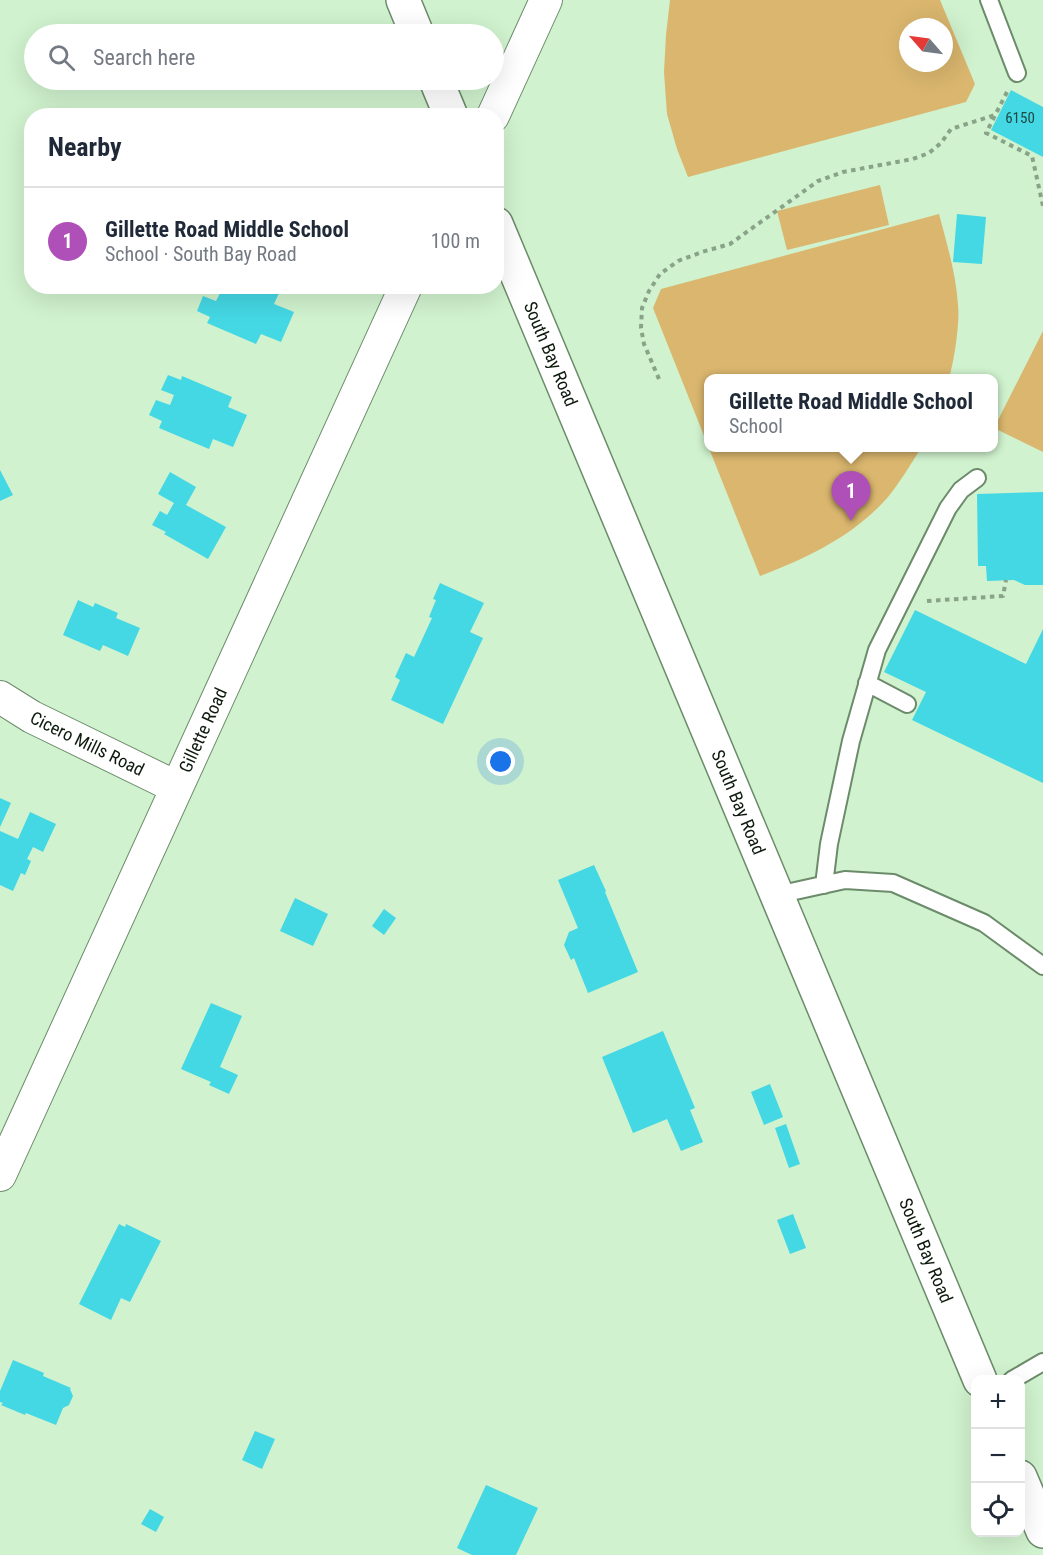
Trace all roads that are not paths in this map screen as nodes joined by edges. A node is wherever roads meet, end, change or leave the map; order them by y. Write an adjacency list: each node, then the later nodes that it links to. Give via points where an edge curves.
1 (403, 0): 4 (street)
2 (546, 0): 8 (street)
3 (988, 0): 5 (lane)
4 (413, 24)
5 (1017, 73)
6 (440, 90): 7 (street)
7 (448, 108)
8 (497, 108)
9 (504, 243): 17 (street, South Bay Road)
10 (402, 294): 15 (street, Gillette Road)
11 (977, 478): 12 (lane, via 961,490 948,508 878,650)
12 (867, 683): 14 (lane); 16 (lane, via 850,741)
13 (0, 697): 15 (street, Cicero Mills Road, via 32,717)
14 (907, 704)
15 (177, 787): 19 (street, Gillette Road)
16 (824, 885): 17 (lane); 18 (lane, via 845,880 893,883 984,923)
17 (777, 896): 21 (street, South Bay Road)
18 (1043, 966)
19 (2, 1167)
20 (1043, 1362): 22 (lane)
21 (978, 1375)
22 (1021, 1375)
23 (1023, 1483): 24 (street)
24 (1043, 1531)

